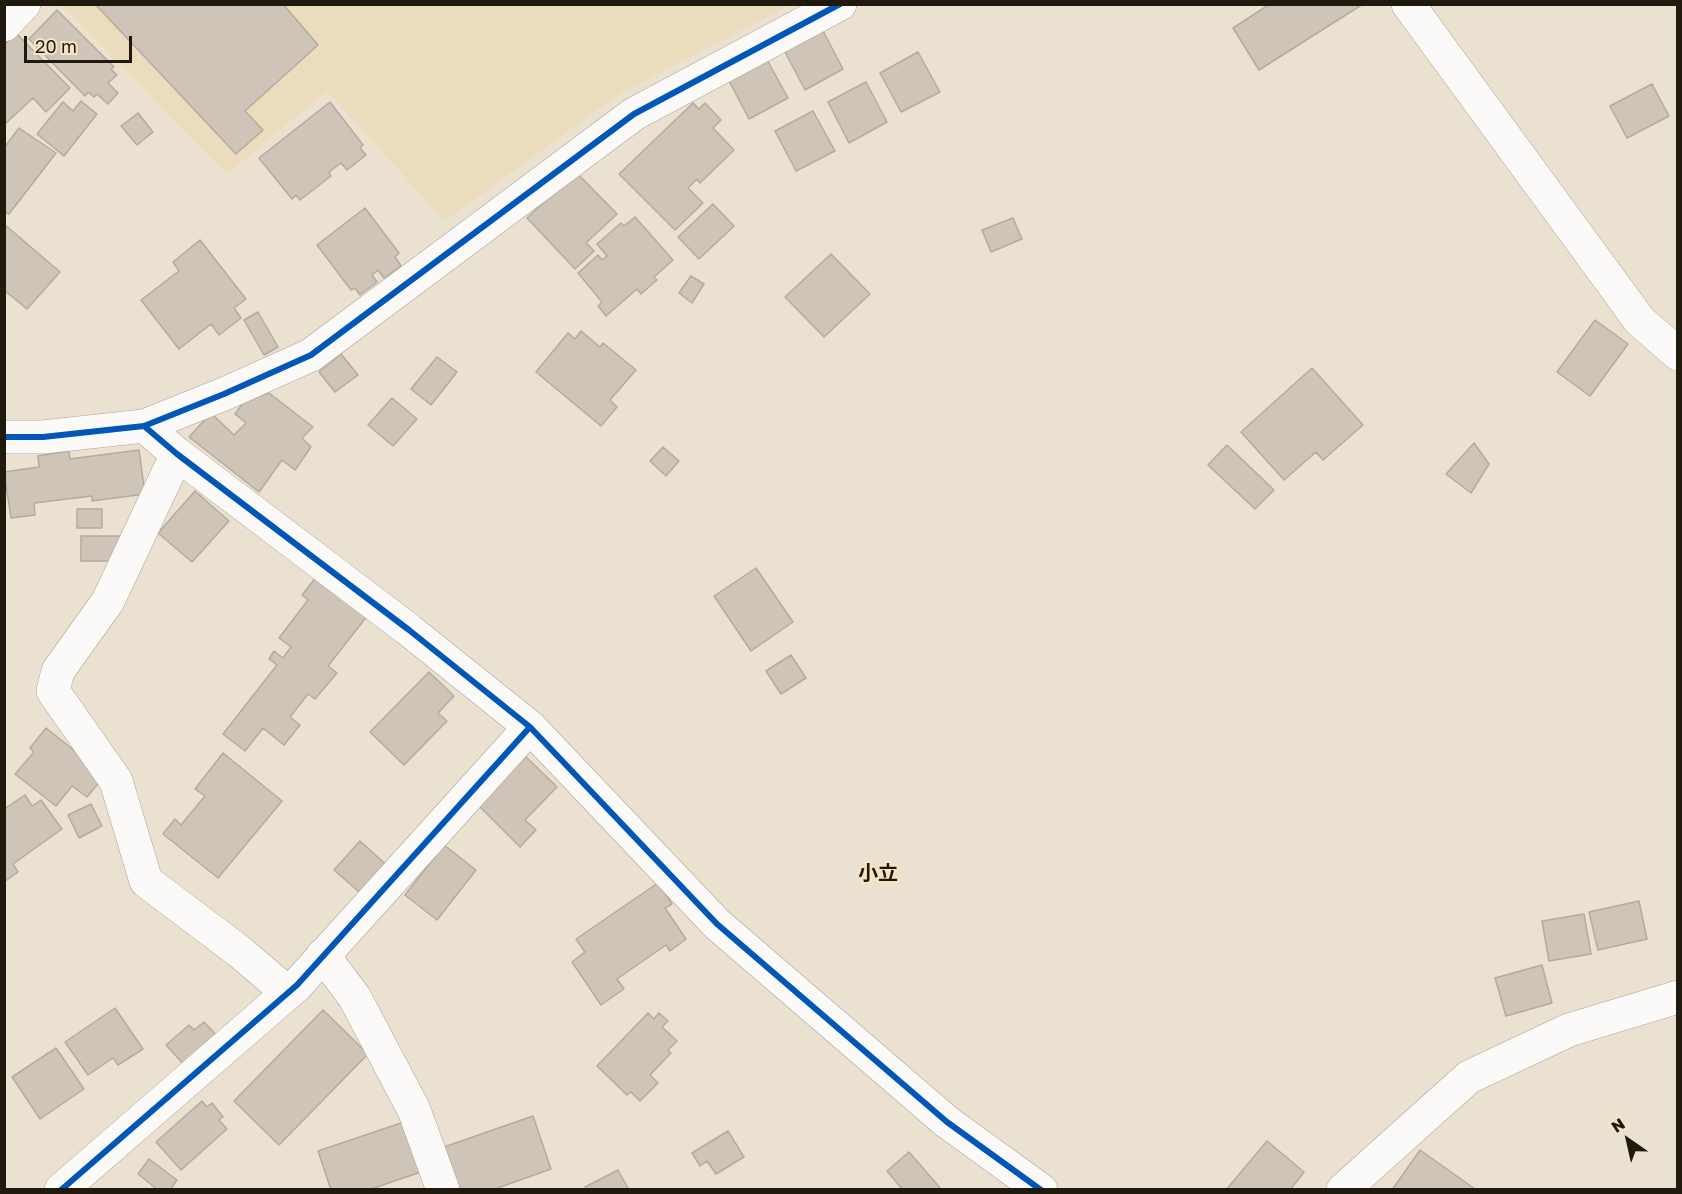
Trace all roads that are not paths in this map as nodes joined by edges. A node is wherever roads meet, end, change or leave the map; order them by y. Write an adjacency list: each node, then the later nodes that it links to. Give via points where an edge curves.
1 (24, 4): 4 (street)
2 (840, 4): 6 (street, via 634,114 311,355)
3 (1408, 4): 5 (street, via 1640,321)
4 (4, 25)
5 (1677, 354)
6 (144, 426): 7 (street, via 43,437); 8 (street)
7 (4, 437)
8 (177, 454): 9 (street); 11 (street, via 108,601 58,671 53,691 116,781 146,881)
9 (530, 727): 10 (street); 15 (street, via 717,924 947,1122)
10 (323, 955): 11 (street); 14 (street, via 355,998 414,1110)
11 (288, 993): 13 (street)
12 (1677, 997): 16 (street, via 1569,1030 1469,1077)
13 (61, 1190)
14 (443, 1190)
15 (1041, 1190)
16 (1343, 1190)

